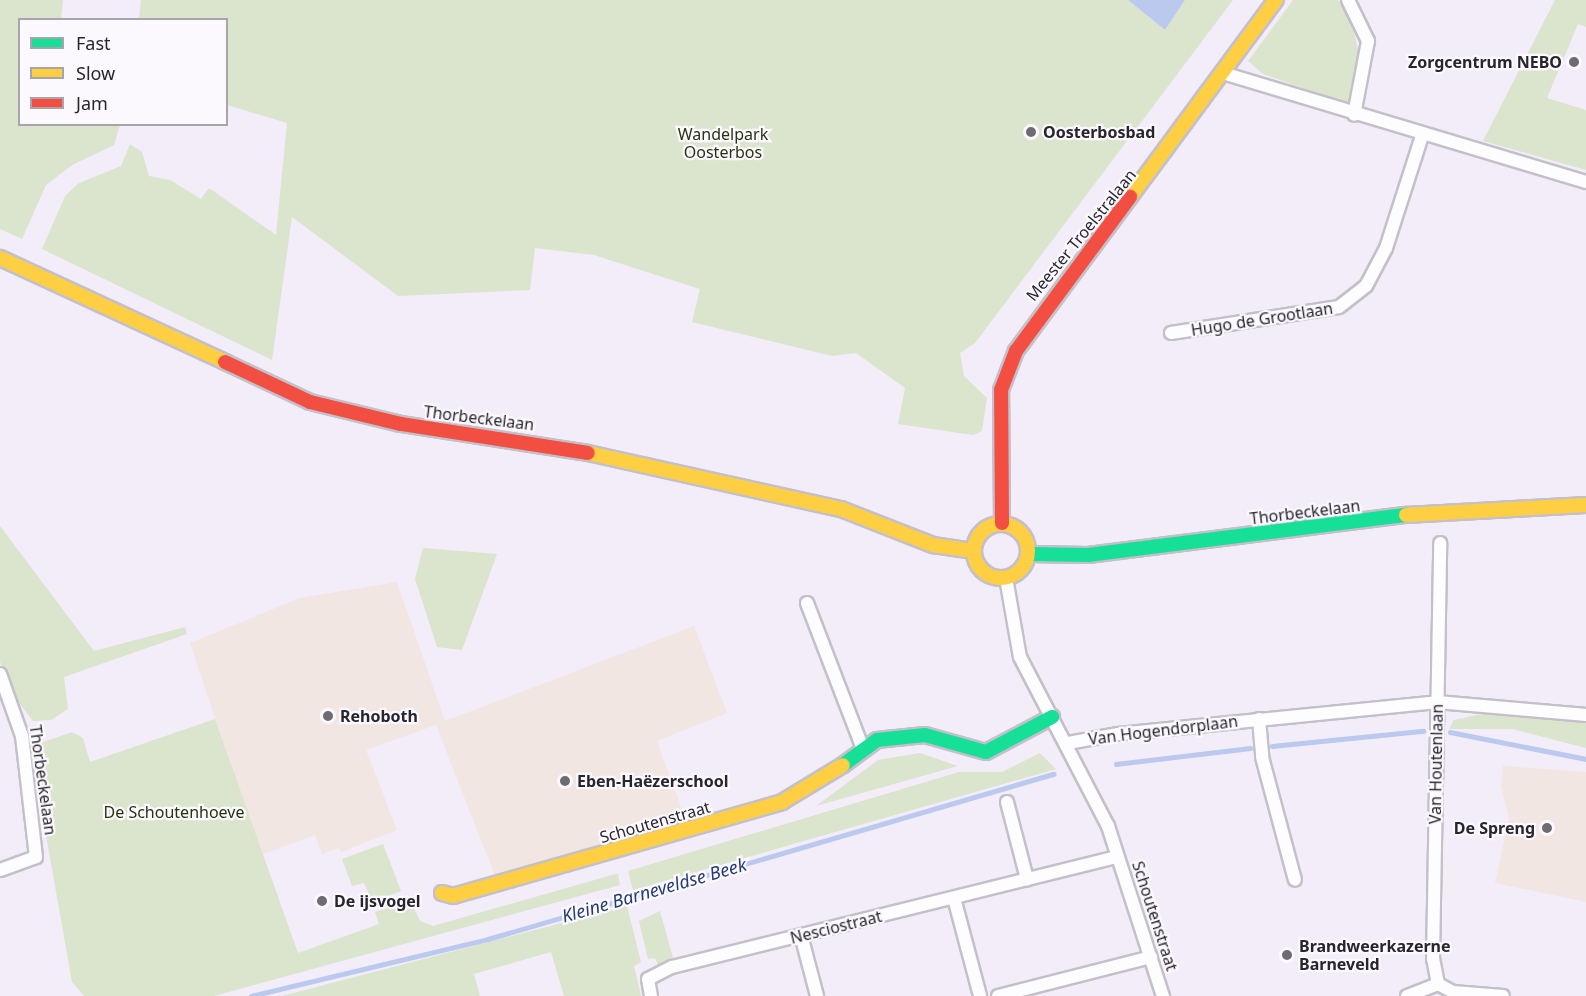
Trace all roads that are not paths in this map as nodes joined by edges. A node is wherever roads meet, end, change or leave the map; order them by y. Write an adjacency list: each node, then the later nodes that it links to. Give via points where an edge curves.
1 (1276, 0): 3 (main road, Meester Troelstralaan)
2 (1348, 0): 4 (street, via 1361,19 1368,50)
3 (1226, 74): 4 (street); 10 (main road, Meester Troelstralaan, via 1036,317 1007,369 1001,390)
4 (1354, 115): 5 (street)
5 (1422, 136): 6 (street); 8 (street, Hugo de Grootlaan, via 1386,248 1366,286 1339,307)
6 (1586, 182)
7 (0, 258): 12 (main road, Thorbeckelaan, via 310,402 400,424 608,456 841,509 933,545)
8 (1171, 333)
9 (1586, 505): 13 (main road, Thorbeckelaan, via 1441,512 1088,555)
10 (1002, 523): 12 (main road, via 981,531); 13 (main road, via 1022,533)
11 (1440, 543): 17 (street, Van Houtenlaan)
12 (973, 551): 14 (main road, via 983,572)
13 (1028, 554): 14 (main road, via 1024,565)
14 (1006, 578): 19 (street, Schoutenstraat, via 1020,657)
15 (807, 603): 22 (street)
16 (0, 674): 25 (street, Thorbeckelaan, via 22,736 36,857)
17 (1437, 702): 18 (street, Van Hogendorplaan); 20 (street, Van Hogendorplaan); 32 (street, Van Houtenlaan, via 1433,959)
18 (1586, 715)
19 (1052, 717): 21 (street, Schoutenstraat); 22 (main road, Schoutenstraat, via 986,752 906,734)
20 (1259, 719): 21 (street, Van Hogendorplaan); 27 (street, Van Hogendorplaan, via 1262,757)
21 (1068, 743): 24 (street, Schoutenstraat)
22 (862, 746): 28 (main road, Schoutenstraat, via 815,785 782,802 453,896)
23 (1007, 802): 26 (street)
24 (1118, 857): 26 (street, Nesciostraat); 31 (street, Schoutenstraat)
25 (0, 870)
26 (1027, 879): 29 (street, Nesciostraat)
27 (1295, 880)
28 (442, 893)
29 (954, 898): 30 (street, Nesciostraat); 35 (street)
30 (801, 935): 33 (street, Nesciostraat, via 672,967 648,979); 34 (street)
31 (1151, 957): 36 (street); 37 (street, Schoutenstraat)
32 (1438, 984): 38 (street); 39 (street, via 1453,992)
33 (651, 996)
34 (817, 996)
35 (980, 996)
36 (998, 996)
37 (1163, 996)
38 (1407, 996)
39 (1503, 996)

